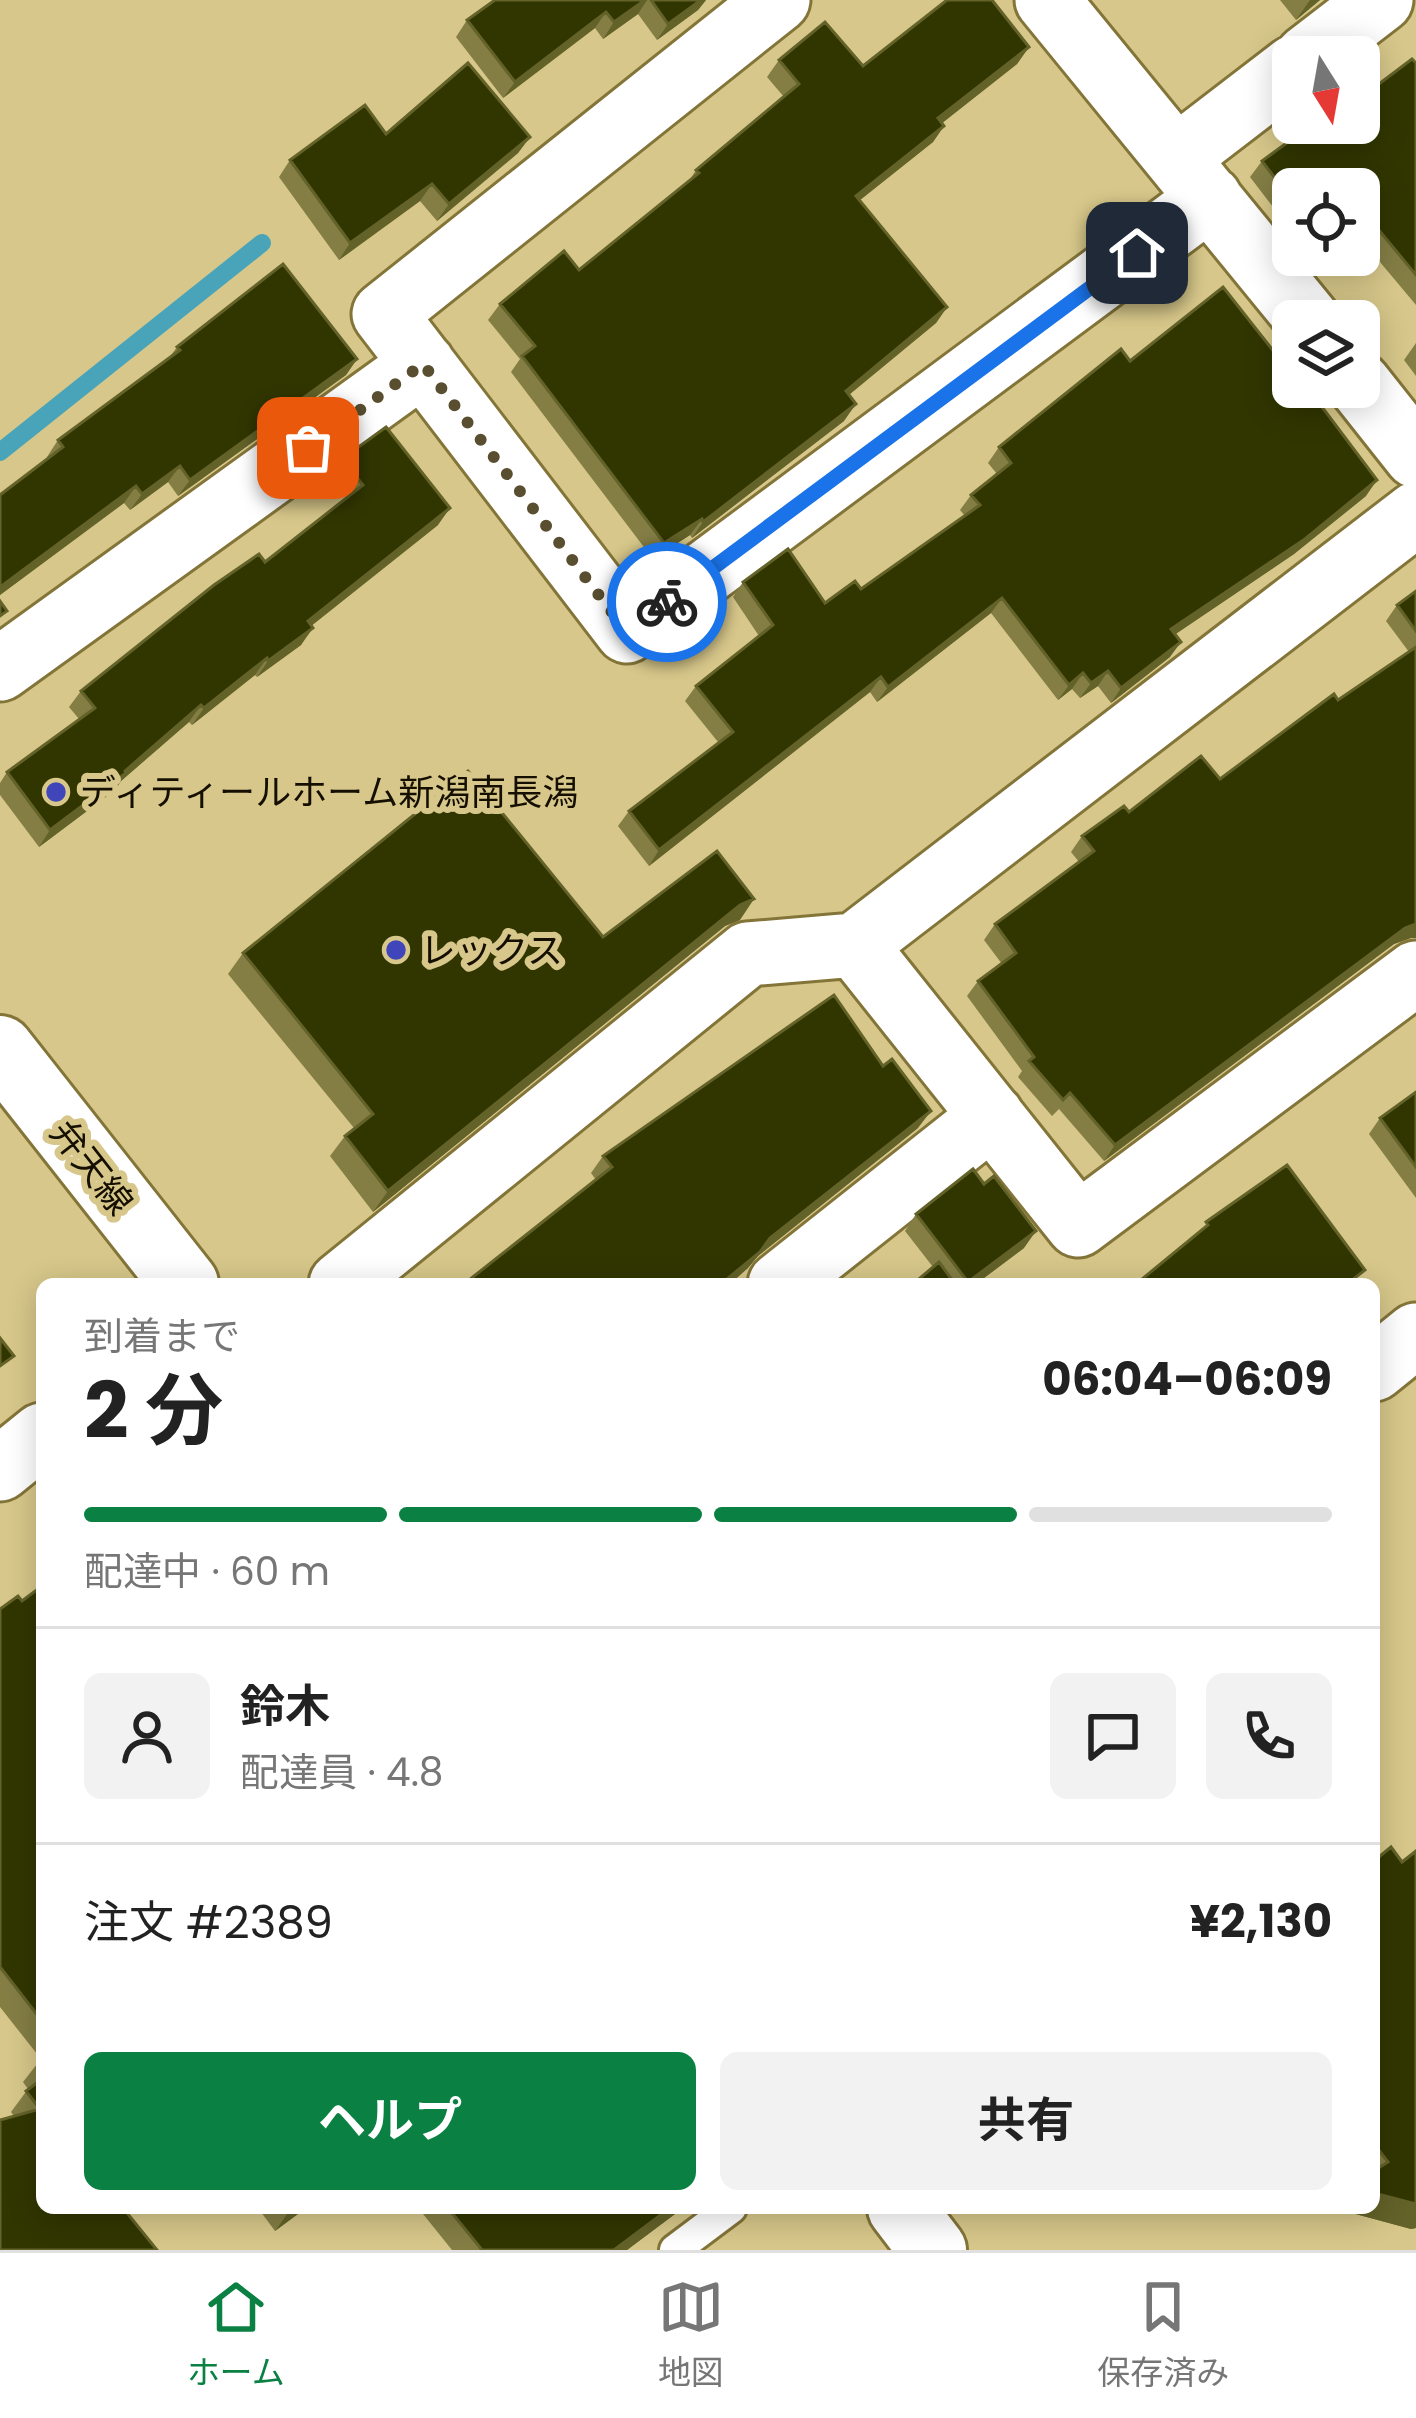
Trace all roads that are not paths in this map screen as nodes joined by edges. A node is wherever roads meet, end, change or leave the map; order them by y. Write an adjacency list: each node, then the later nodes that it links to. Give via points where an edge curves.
1 (778, 0): 8 (street, via 384,314)
2 (1047, 0): 6 (street)
3 (1381, 0): 4 (street)
4 (1334, 36)
5 (1272, 91): 6 (street)
6 (1193, 178): 7 (street); 8 (street, via 627,632)
7 (1292, 300)
8 (423, 364): 12 (street)
9 (1378, 408): 10 (street)
10 (1416, 456)
11 (1416, 514): 13 (street)
12 (0, 669)
13 (855, 945): 16 (street); 18 (street, via 748,954)
14 (1416, 973): 16 (street, via 1078,1225)
15 (0, 1049): 17 (street, 弁天線)
16 (992, 1116): 19 (street)
17 (179, 1278)
18 (347, 1278)
19 (788, 1278)
20 (1416, 1335): 21 (street)
21 (1380, 1364)
22 (36, 1441): 23 (street)
23 (0, 1468)
24 (723, 2214): 26 (lane)
25 (907, 2214): 27 (street)
26 (675, 2250)
27 (934, 2250)

